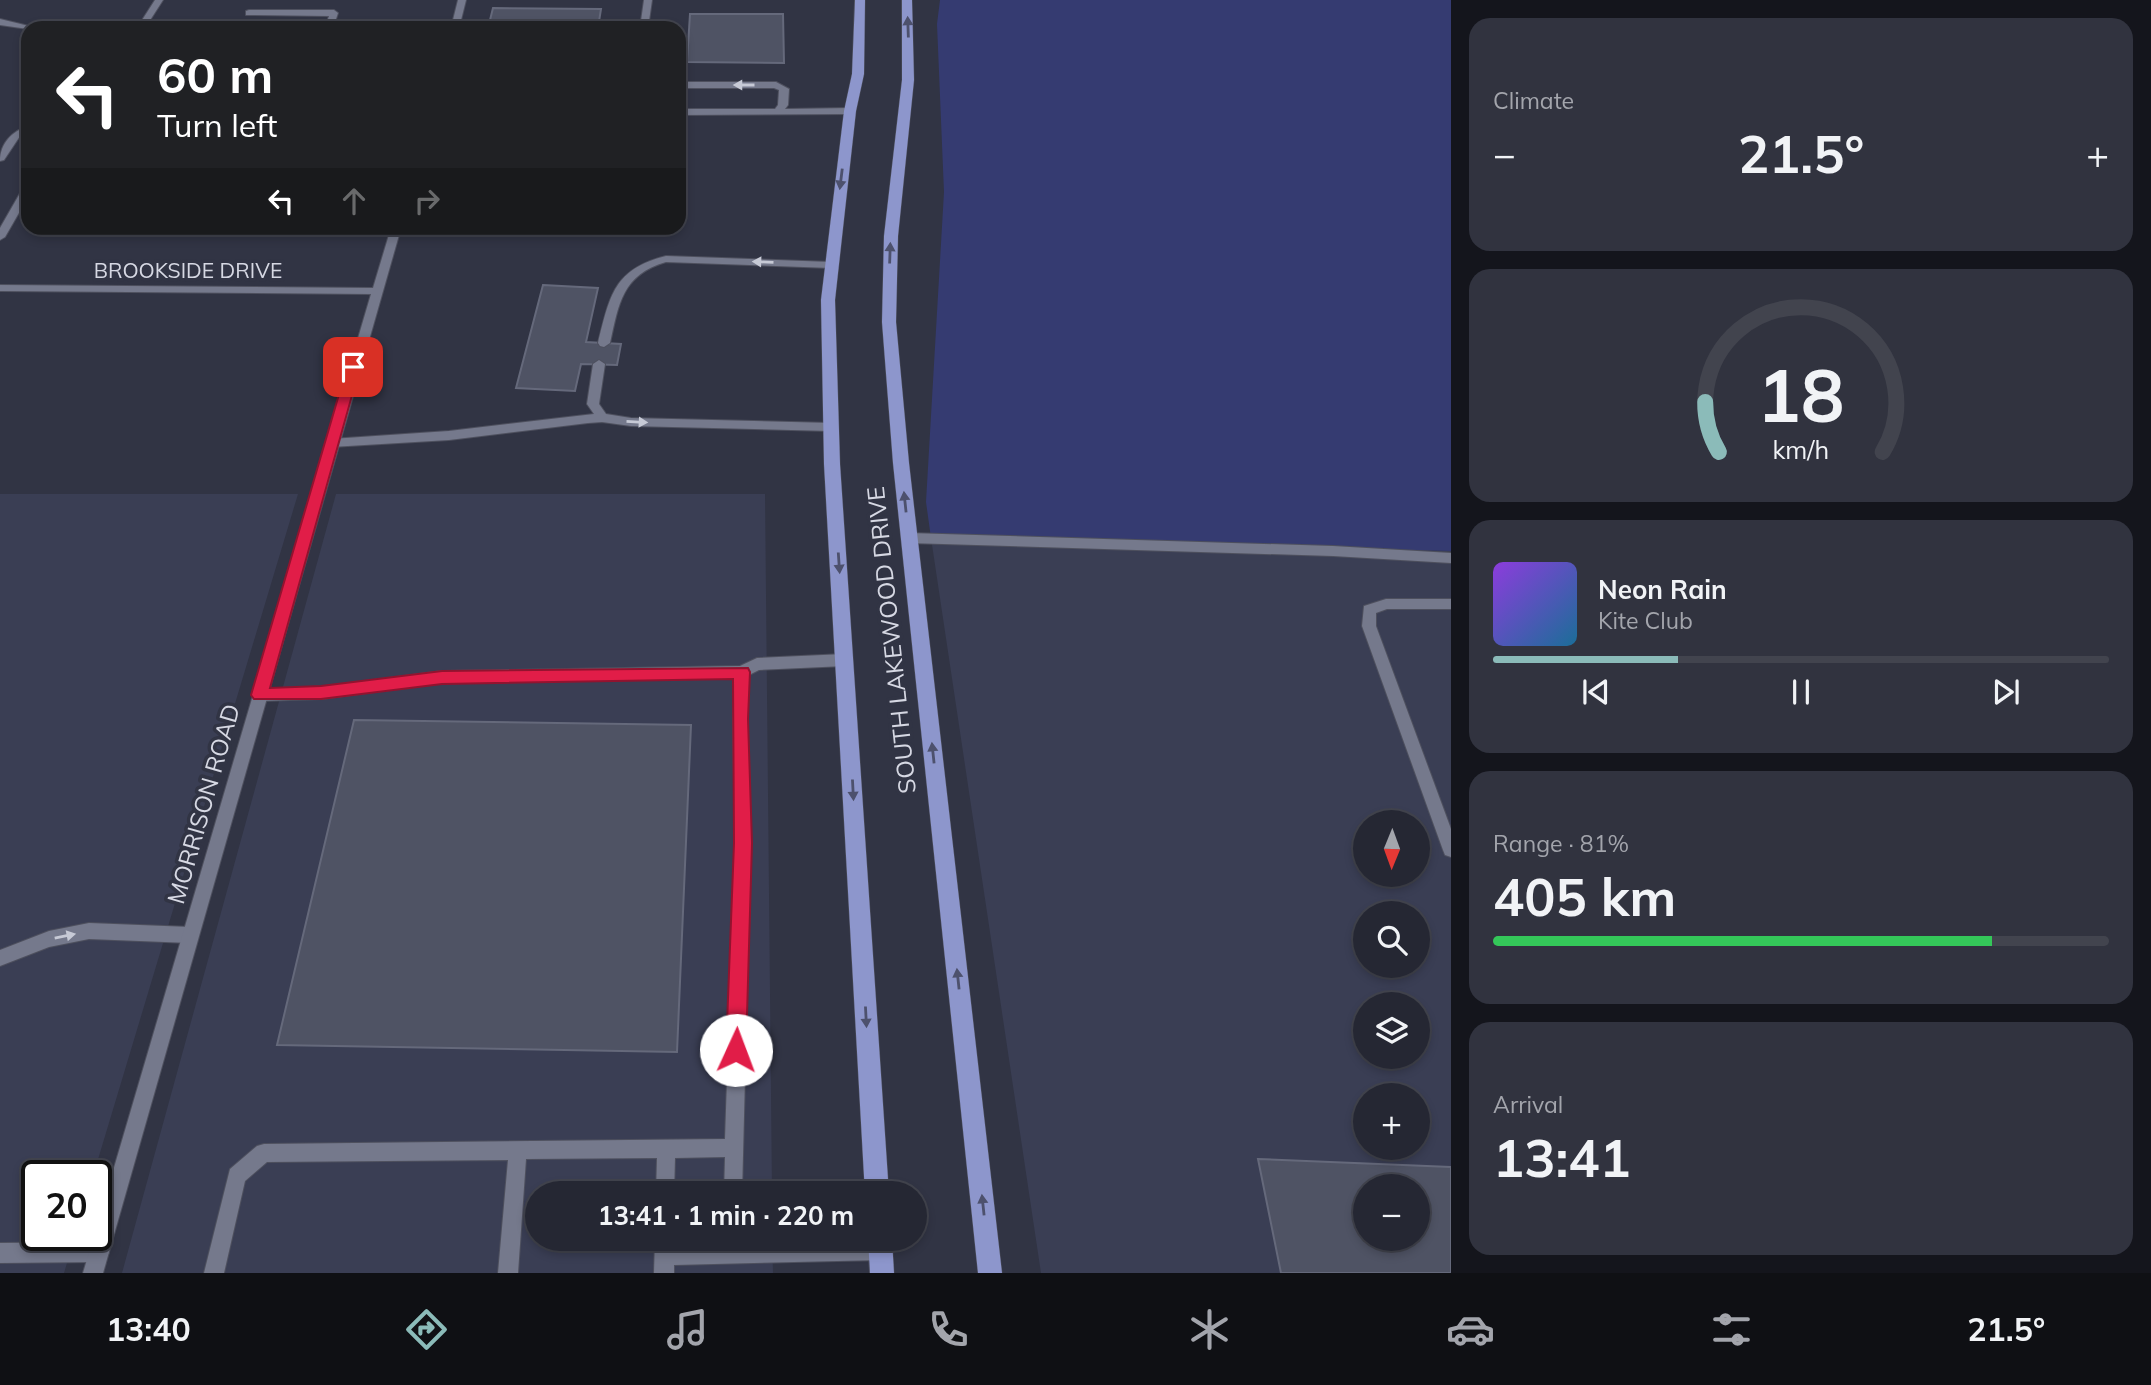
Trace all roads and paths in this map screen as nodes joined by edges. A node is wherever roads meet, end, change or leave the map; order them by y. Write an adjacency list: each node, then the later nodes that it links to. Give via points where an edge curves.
1 (159, 0): 7 (street)
2 (462, 0): 9 (street)
3 (648, 0): 10 (street)
4 (860, 0): 16 (main road, SOUTH LAKEWOOD DRIVE, via 858,74)
5 (907, 0): 30 (main road, SOUTH LAKEWOOD DRIVE, one-way to 5, via 889,310 891,236 908,80)
6 (248, 13): 8 (street, via 334,13)
7 (146, 21)
8 (331, 21)
9 (456, 21)
10 (645, 21)
11 (0, 22): 12 (street)
12 (21, 26)
13 (686, 85): 15 (street, one-way to 13, via 786,96 776,85)
14 (686, 111): 15 (street)
15 (778, 111): 16 (street)
16 (850, 111): 22 (main road, SOUTH LAKEWOOD DRIVE, one-way to 22)
17 (21, 132): 18 (street)
18 (0, 158)
19 (21, 200): 21 (street)
20 (394, 235): 24 (street, MORRISON ROAD)
21 (0, 237)
22 (831, 265): 25 (street, one-way to 25, via 666,259 646,263 632,271 614,301); 28 (main road, SOUTH LAKEWOOD DRIVE)
23 (0, 288): 24 (street, BROOKSIDE DRIVE)
24 (375, 291): 29 (street, MORRISON ROAD)
25 (604, 343)
26 (599, 365): 27 (street, via 593,404)
27 (602, 418): 28 (street, one-way to 28); 29 (street)
28 (831, 427): 33 (main road, SOUTH LAKEWOOD DRIVE, one-way to 33)
29 (331, 443): 35 (street, MORRISON ROAD)
30 (909, 538): 31 (street); 54 (main road, SOUTH LAKEWOOD DRIVE, one-way to 30)
31 (1451, 558)
32 (1451, 604): 36 (street, via 1386,604 1369,610 1369,626)
33 (845, 660): 34 (street, via 757,664); 44 (main road, SOUTH LAKEWOOD DRIVE, one-way to 44)
34 (742, 672): 35 (street, via 442,677 321,693); 40 (street, via 743,843)
35 (259, 695): 37 (street, MORRISON ROAD)
36 (1451, 850)
37 (190, 935): 38 (street, one-way to 37, via 49,939 89,931); 48 (street, MORRISON ROAD)
38 (0, 958)
39 (666, 1148): 40 (street); 41 (street); 42 (street)
40 (733, 1148): 43 (street)
41 (518, 1150): 52 (street, via 264,1153 237,1176); 53 (street)
42 (665, 1181)
43 (733, 1181)
44 (876, 1181)
45 (698, 1251): 50 (street)
46 (825, 1251): 49 (street)
47 (0, 1252): 48 (street)
48 (99, 1252): 51 (street, MORRISON ROAD)
49 (881, 1254)
50 (664, 1256)
51 (93, 1273)
52 (214, 1273)
53 (508, 1273)
54 (990, 1273)

